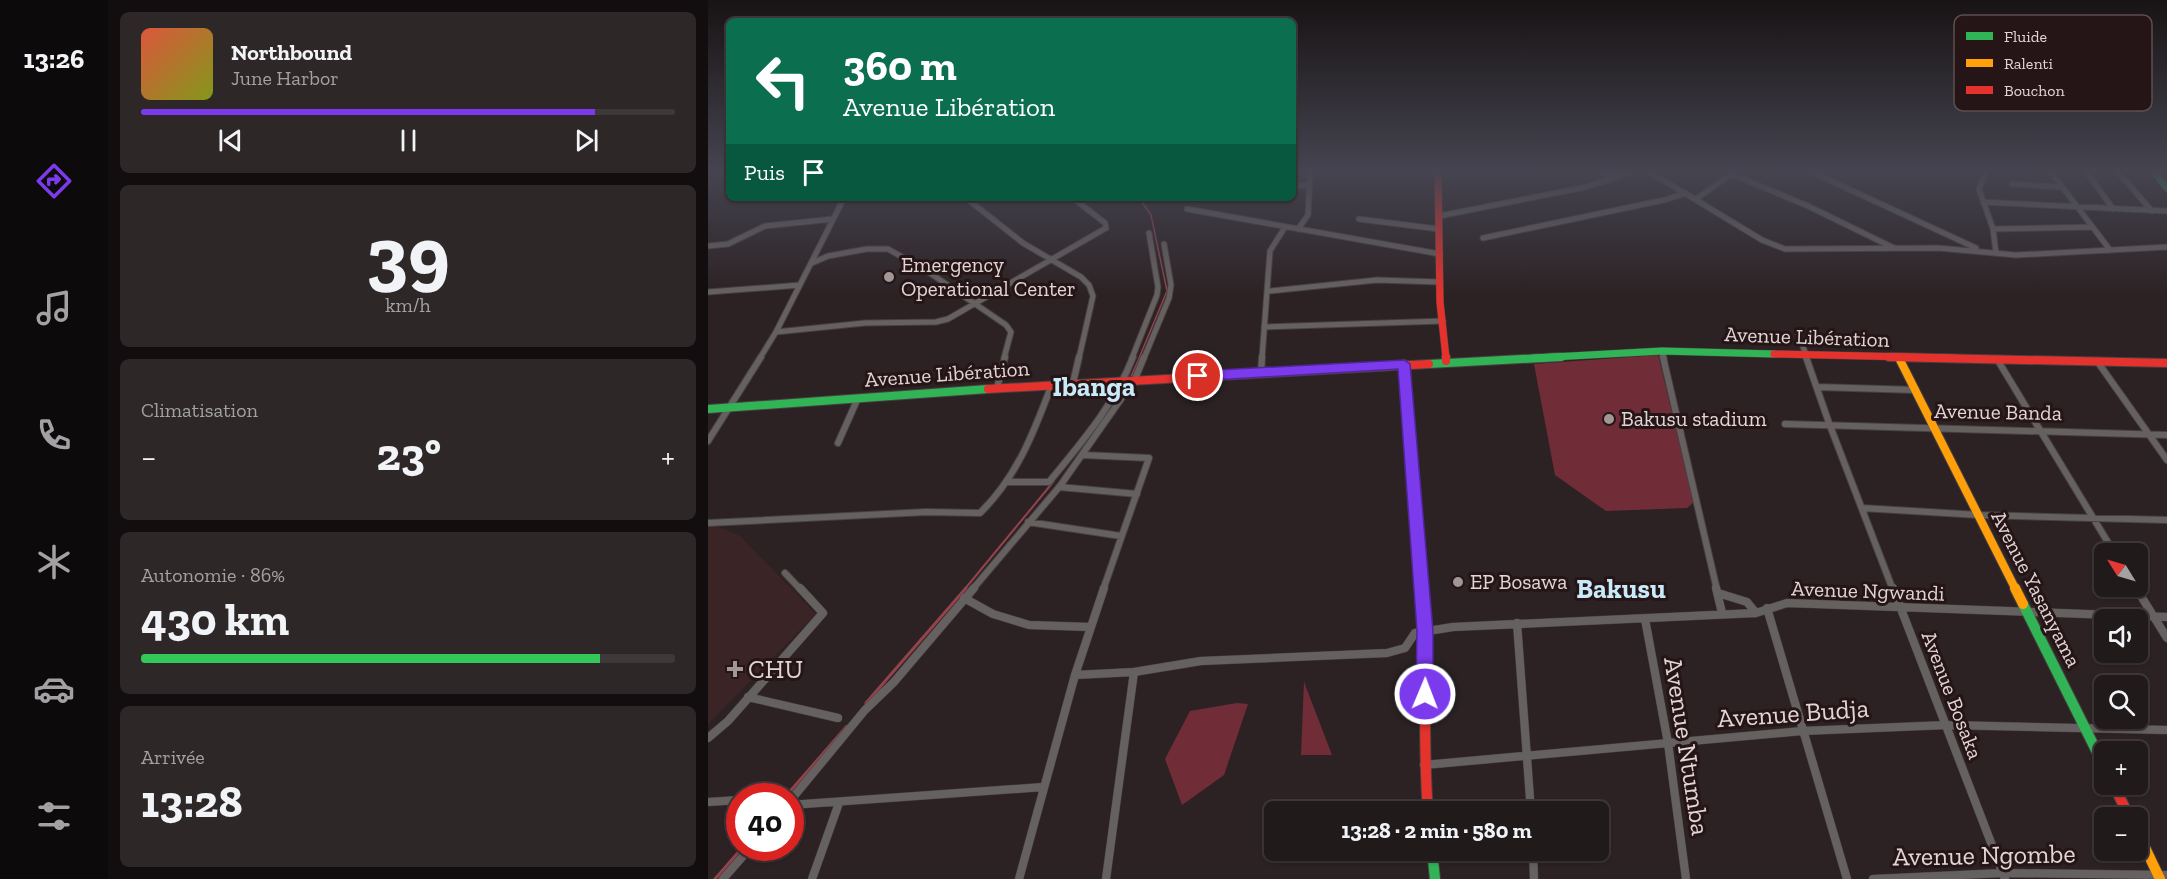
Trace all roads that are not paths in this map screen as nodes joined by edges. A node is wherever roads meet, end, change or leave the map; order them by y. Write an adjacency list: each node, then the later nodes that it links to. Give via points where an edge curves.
1 (836, 213): 14 (street)
2 (984, 213): 35 (street)
3 (1092, 213): 35 (street, via 1106,228)
4 (1209, 213): 16 (street)
5 (1308, 213): 20 (street)
6 (1453, 213): 13 (street)
7 (1595, 213): 22 (street)
8 (1719, 213): 28 (street, via 1778,247)
9 (1819, 213): 23 (street)
10 (1900, 213): 29 (street)
11 (1987, 213): 19 (street)
12 (2082, 213): 17 (street)
13 (1439, 216): 18 (street)
14 (833, 219): 25 (street, via 765,226 728,244); 31 (street)
15 (1359, 219): 18 (street)
16 (1285, 227): 20 (street); 39 (street, via 1272,246)
17 (2092, 227): 19 (street); 30 (street)
18 (1439, 229): 33 (street)
19 (1993, 229): 32 (street)
20 (1298, 230): 33 (street)
21 (1149, 233): 55 (street, via 1158,292)
22 (1483, 238)
23 (1875, 238): 26 (street); 28 (street)
24 (1164, 244): 55 (street, via 1171,290)
25 (708, 246)
26 (1894, 248): 28 (street); 29 (street)
27 (2167, 248): 30 (street)
28 (1876, 249)
29 (1979, 250): 32 (street)
30 (2110, 250): 32 (street)
31 (817, 253): 34 (street); 36 (street)
32 (1996, 253)
33 (1440, 254): 37 (street)
34 (828, 256): 36 (street); 41 (street, via 888,249)
35 (1048, 260): 41 (street); 56 (street, via 1092,287)
36 (812, 262): 38 (street)
37 (1440, 282): 39 (street, via 1377,280); 42 (street)
38 (800, 285): 40 (street); 44 (street)
39 (1269, 291): 43 (street)
40 (708, 292)
41 (974, 304): 44 (street, via 936,322 865,323); 59 (street, via 1011,332)
42 (1443, 321): 43 (street); 51 (street)
43 (1263, 327): 54 (street)
44 (776, 332): 62 (street)
45 (1798, 332): 47 (street, Avenue Bosaka)
46 (1662, 351): 47 (street, Avenue Libération); 51 (street, Avenue Libération); 86 (street)
47 (1806, 354): 48 (street, Avenue Libération); 58 (street, Avenue Bosaka)
48 (1899, 358): 49 (street, Avenue Libération); 60 (street, Avenue Yasanyama)
49 (1997, 358): 50 (street, Avenue Libération); 67 (street)
50 (2097, 360): 52 (street, Avenue Libération); 68 (street)
51 (1446, 361): 53 (street, Avenue Libération)
52 (2167, 363)
53 (1404, 364): 54 (street, Avenue Libération); 99 (street)
54 (1261, 373): 55 (street, Avenue Libération)
55 (1130, 379): 56 (street, Avenue Libération); 72 (street); 74 (street, via 1049,482)
56 (1073, 383): 57 (street, Avenue Libération)
57 (1052, 384): 59 (street, Avenue Libération); 74 (street)
58 (1817, 387): 60 (street); 64 (street, Avenue Bosaka)
59 (997, 388): 61 (street, Avenue Libération)
60 (1916, 390): 66 (street, Avenue Yasanyama)
61 (858, 398): 62 (street, Avenue Libération); 71 (street)
62 (731, 407): 63 (street, Avenue Libération); 70 (street)
63 (708, 409)
64 (1829, 423): 65 (street, Avenue Banda); 66 (street, Avenue Banda); 77 (street, Avenue Bosaka)
65 (1785, 424)
66 (1934, 428): 67 (street, Avenue Banda); 78 (street, Avenue Yasanyama)
67 (2040, 429): 68 (street, Avenue Banda); 79 (street)
68 (2147, 434): 69 (street, Avenue Banda); 73 (street)
69 (2167, 435)
70 (708, 441)
71 (838, 443)
72 (1083, 454): 75 (street); 76 (street, via 1149,458)
73 (2167, 460)
74 (1008, 482): 82 (street, via 985,509 973,514 926,512)
75 (1059, 487): 76 (street); 81 (street)
76 (1137, 494): 83 (street)
77 (1862, 508): 78 (street); 90 (street, Avenue Bosaka)
78 (1978, 514): 79 (street); 93 (street, Avenue Yasanyama)
79 (2092, 517): 80 (street); 84 (street)
80 (2167, 520)
81 (1028, 522): 83 (street); 88 (street)
82 (708, 523)
83 (1121, 536): 98 (street)
84 (2108, 543)
85 (785, 573): 103 (street, via 823,614)
86 (1718, 593): 91 (street); 92 (street, via 1747,602)
87 (2142, 597): 94 (street)
88 (964, 598): 98 (street, via 993,614 1029,625); 114 (street)
89 (1767, 608): 90 (street, Avenue Ngwandi, via 1787,603); 92 (street, Avenue Ngwandi); 108 (street)
90 (1901, 608): 93 (street, Avenue Ngwandi); 105 (street, Avenue Bosaka)
91 (1722, 613): 92 (street, Avenue Ngwandi); 96 (street, Avenue Ngwandi)
92 (1756, 613)
93 (2029, 613): 94 (street, Avenue Ngwandi); 106 (street, Avenue Yasanyama)
94 (2154, 617): 95 (street, Avenue Ngwandi); 100 (street)
95 (2167, 617)
96 (1645, 619): 97 (street, Avenue Ngwandi); 110 (street, Avenue Ntumba)
97 (1517, 623): 99 (street, Avenue Ngwandi); 112 (street)
98 (1090, 627): 102 (street)
99 (1425, 631): 101 (street, via 1415,633 1405,649 1387,653 1201,661); 113 (street)
100 (2167, 638)
101 (1134, 672): 102 (street); 131 (street)
102 (1075, 675): 115 (street)
103 (748, 697): 104 (street); 109 (street)
104 (837, 718)
105 (1947, 725): 106 (street, Avenue Budja); 108 (street, Avenue Budja); 126 (street, Avenue Bosaka)
106 (2085, 728): 107 (street, Avenue Budja); 111 (street, Avenue Yasanyama)
107 (2167, 730)
108 (1802, 731): 110 (street, Avenue Budja); 135 (street)
109 (708, 738)
110 (1668, 743): 112 (street, Avenue Budja); 134 (street, Avenue Ntumba)
111 (2094, 746)
112 (1528, 757): 113 (street, Avenue Budja); 118 (street)
113 (1424, 765): 117 (street)
114 (804, 786)
115 (1043, 787): 121 (street); 130 (street)
116 (726, 801): 119 (street)
117 (1427, 801)
118 (1530, 801)
119 (708, 802)
120 (804, 803): 121 (street)
121 (839, 803): 129 (street)
122 (2148, 851): 127 (street)
123 (739, 861): 128 (street)
124 (1433, 861): 132 (street)
125 (1533, 861): 133 (street)
126 (2004, 876): 127 (street, Avenue Ngombe); 136 (street, Avenue Ngombe)
127 (2162, 876)
128 (723, 879)
129 (812, 879)
130 (1019, 879)
131 (1106, 879)
132 (1435, 879)
133 (1534, 879)
134 (1686, 879)
135 (1847, 879)
136 (1873, 879)

